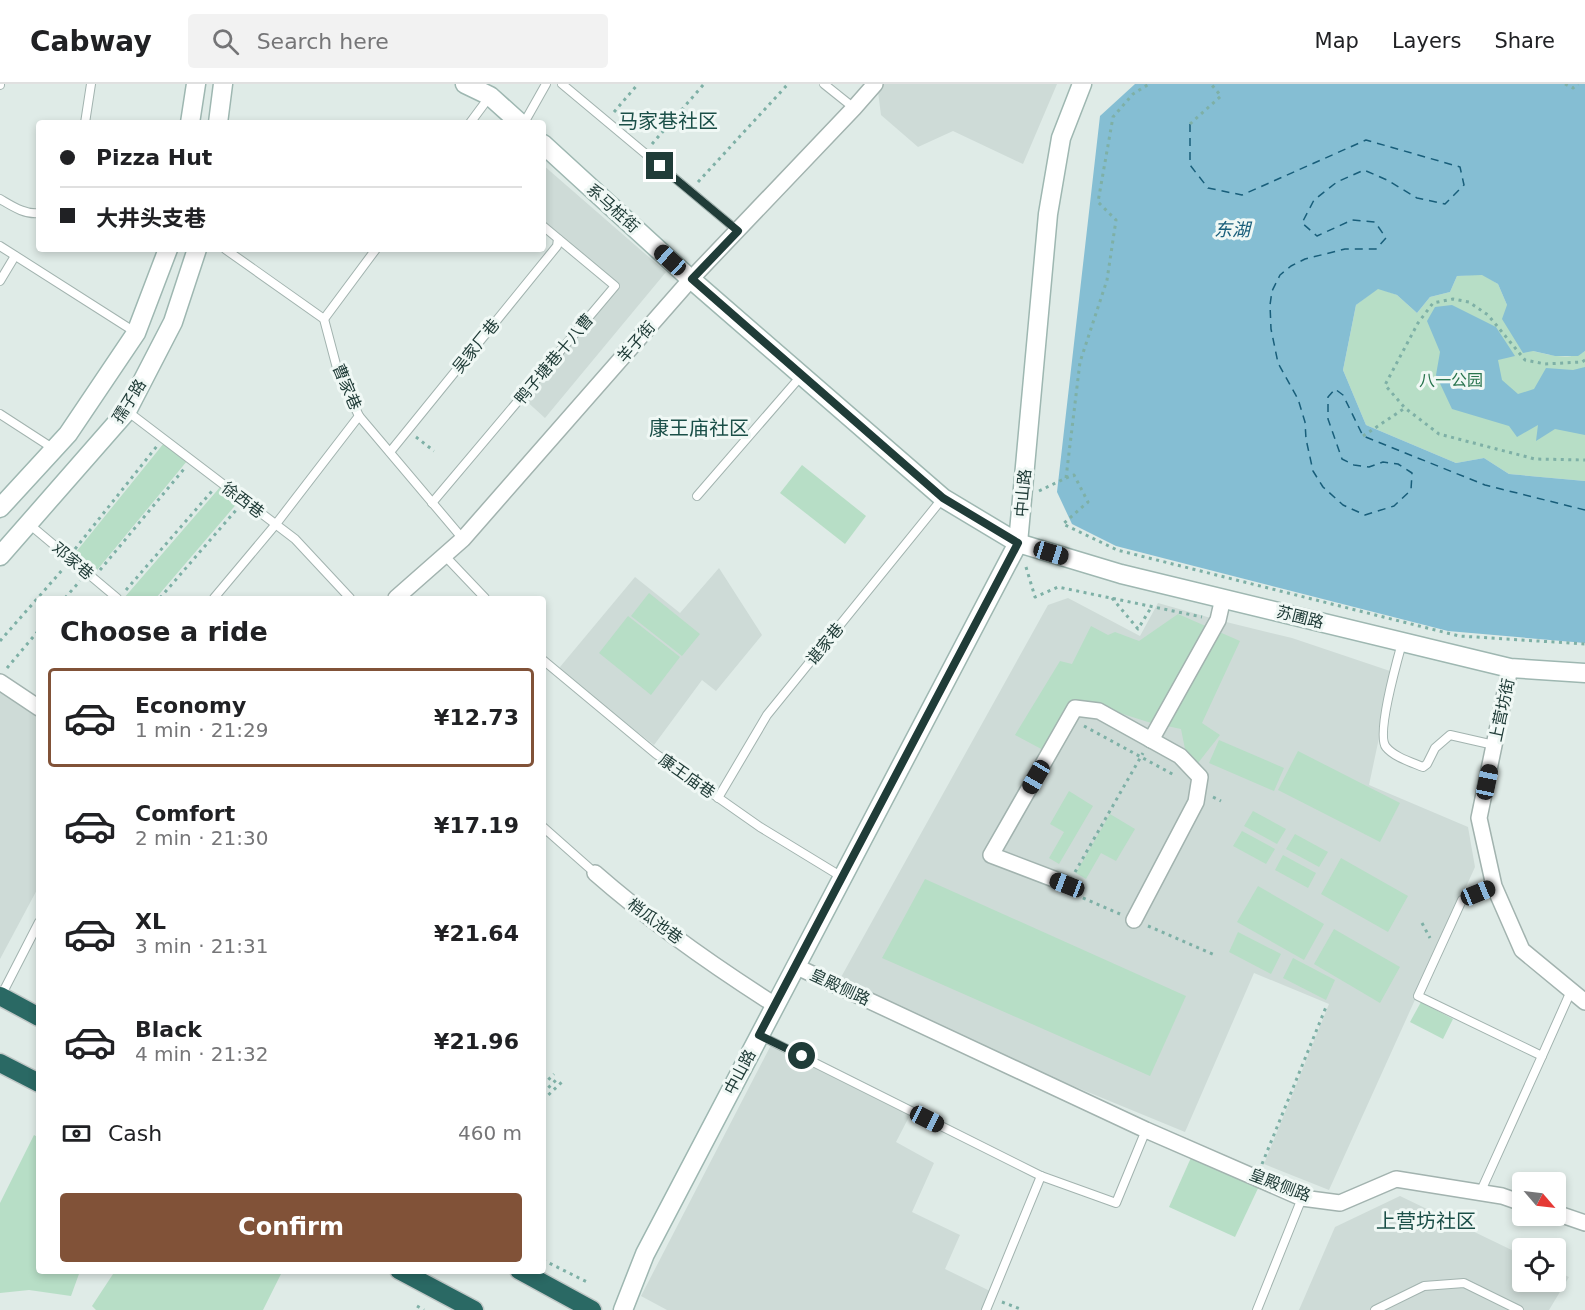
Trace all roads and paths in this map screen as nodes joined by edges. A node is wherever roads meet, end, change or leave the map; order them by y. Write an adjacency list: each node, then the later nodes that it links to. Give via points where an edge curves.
1 (91, 84): 18 (lane)
2 (196, 84): 19 (main road)
3 (223, 84): 20 (main road)
4 (546, 84): 23 (lane)
5 (562, 84): 24 (lane)
6 (638, 84): 24 (path)
7 (704, 84): 27 (path)
8 (788, 84): 28 (path)
9 (824, 84): 17 (lane)
10 (875, 84): 17 (street, 羊子街)
11 (1082, 84): 62 (main road, 中山路, via 1061,138 1048,214)
12 (1149, 84): 58 (path, via 1133,94 1113,117 1098,202 1116,220 1107,280 1080,362)
13 (1211, 84): 25 (path, via 1221,96)
14 (1565, 84): 15 (path, via 1573,88)
15 (1578, 84)
16 (479, 88): 21 (lane); 22 (main road)
17 (854, 108): 32 (street, 羊子街)
18 (85, 120)
19 (190, 120)
20 (218, 120)
21 (471, 120)
22 (518, 120)
23 (524, 120)
24 (606, 121): 27 (lane)
25 (1190, 124)
26 (546, 147): 40 (main road, 系马桩街)
27 (645, 153): 28 (lane)
28 (690, 191): 32 (lane)
29 (0, 199): 30 (lane)
30 (36, 213)
31 (546, 229): 33 (lane, 鸭子塘巷十八曹)
32 (738, 231): 40 (street, 羊子街)
33 (558, 239): 50 (lane, 吴家厂巷, via 557,246); 64 (lane, 鸭子塘巷十八曹, via 615,286)
34 (0, 246): 39 (lane)
35 (167, 252): 43 (main road, 孺子路)
36 (196, 252): 47 (main road, 孺子路, via 173,322)
37 (229, 252): 42 (lane)
38 (373, 252): 42 (lane)
39 (15, 256): 41 (lane); 43 (lane)
40 (692, 279): 45 (main road, 系马桩街); 68 (street, 羊子街)
41 (0, 281)
42 (324, 319): 49 (lane, 曹家巷, via 338,372)
43 (136, 333): 53 (main road, 孺子路)
44 (1585, 360): 46 (path, via 1545,364 1525,360 1488,315 1469,302 1453,298 1433,303 1385,385)
45 (802, 375): 60 (lane); 61 (main road, 系马桩街)
46 (1405, 408): 51 (path); 57 (path, via 1439,434 1535,459)
47 (127, 411): 52 (lane, 徐西巷); 66 (main road, 孺子路)
48 (0, 414): 53 (lane)
49 (359, 416): 55 (lane, 曹家巷); 67 (lane)
50 (408, 430): 54 (path); 55 (lane, 吴家厂巷)
51 (1363, 436)
52 (163, 438): 56 (lane, 徐西巷); 72 (path)
53 (54, 449): 65 (main road, 孺子路)
54 (434, 451)
55 (390, 452): 64 (lane, 曹家巷)
56 (192, 460): 59 (lane, 徐西巷); 73 (path)
57 (1585, 460)
58 (1066, 478): 62 (path); 91 (path, bridge, via 1074,475 1088,502 1063,524 1117,550 1459,636)
59 (220, 482): 63 (lane, 徐西巷); 77 (path)
60 (697, 496)
61 (943, 498): 69 (main road, 系马桩街); 102 (lane, 谌家巷, via 767,715)
62 (1023, 498): 69 (main road, 中山路)
63 (245, 501): 67 (lane, 徐西巷); 78 (path)
64 (432, 502): 68 (lane, 曹家巷)
65 (0, 508)
66 (28, 524): 70 (main road, 孺子路); 72 (lane, 邓家巷)
67 (276, 524): 79 (lane); 80 (lane, 徐西巷)
68 (463, 539): 71 (street, 羊子街)
69 (1018, 543): 83 (path, via 1035,597 1058,587); 84 (main road, 苏圃路, via 1121,574); 105 (main road, 中山路)
70 (0, 556)
71 (445, 556): 81 (street, 羊子街); 82 (lane)
72 (70, 559): 73 (lane, 邓家巷); 74 (path)
73 (90, 576): 75 (path); 76 (lane, 邓家巷)
74 (38, 596)
75 (67, 596)
76 (115, 596)
77 (120, 596)
78 (162, 596)
79 (216, 596)
80 (348, 596)
81 (398, 596)
82 (483, 596)
83 (1112, 598): 86 (path); 86 (path, via 1138,629)
84 (1223, 598): 87 (street); 90 (main road, 苏圃路)
85 (36, 599): 89 (path)
86 (1152, 606): 87 (path)
87 (1218, 620): 98 (street)
88 (36, 634): 95 (path)
89 (0, 641)
90 (1402, 642): 93 (main road, 苏圃路); 99 (lane, via 1384,720 1384,746 1422,767 1450,735)
91 (1585, 645)
92 (546, 662): 102 (lane, 康王庙巷, via 656,754)
93 (1510, 668): 94 (main road, 苏圃路); 99 (street, 上营坊街)
94 (1585, 673)
95 (3, 675): 96 (street)
96 (36, 705)
97 (1070, 718): 98 (street, via 1075,708 1099,711); 100 (path); 106 (street, via 992,855)
98 (1149, 744): 100 (path); 108 (street, via 1180,756 1200,777 1196,802)
99 (1494, 745): 107 (street, 上营坊街, via 1479,818)
100 (1141, 757): 101 (path); 106 (path)
101 (1165, 770)
102 (718, 798): 105 (lane, 康王庙巷)
103 (546, 830): 104 (lane, 梢瓜池巷)
104 (595, 873): 114 (street, 梢瓜池巷, via 724,973)
105 (843, 877): 110 (main road, 中山路)
106 (1067, 885)
107 (1494, 886): 111 (street, 上营坊街, via 1522,950); 118 (lane, via 1462,900 1418,996)
108 (1134, 920)
109 (36, 928): 112 (lane)
110 (795, 966): 114 (main road, 中山路); 127 (street, 皇殿侧路)
111 (1571, 991): 113 (street, 上营坊街); 118 (lane)
112 (0, 996): 116 (highway)
113 (1585, 1002)
114 (775, 1005): 117 (main road, 中山路)
115 (1326, 1007): 129 (path)
116 (36, 1015)
117 (759, 1035): 128 (lane); 144 (main road, 中山路, via 645,1254)
118 (1542, 1056): 130 (lane)
119 (0, 1063): 122 (highway)
120 (554, 1074): 123 (path)
121 (558, 1078): 125 (path)
122 (36, 1081)
123 (546, 1082)
124 (562, 1082): 126 (path)
125 (546, 1090)
126 (546, 1097)
127 (1146, 1130): 128 (lane, via 1116,1203); 129 (street, 皇殿侧路)
128 (1041, 1176): 139 (lane)
129 (1257, 1177): 131 (street, 皇殿侧路)
130 (1480, 1193): 131 (street, 皇殿侧路, via 1395,1179 1340,1203); 132 (street, 皇殿侧路)
131 (1302, 1198): 147 (lane)
132 (1512, 1200)
133 (1566, 1217): 134 (street)
134 (1585, 1223)
135 (546, 1262): 138 (path)
136 (406, 1274): 142 (highway)
137 (526, 1274): 143 (highway)
138 (587, 1282)
139 (992, 1298): 145 (lane); 146 (path)
140 (417, 1306): 141 (path)
141 (424, 1310)
142 (474, 1310)
143 (592, 1310)
144 (622, 1310)
145 (986, 1310)
146 (1023, 1310)
147 (1257, 1310)
148 (1375, 1310): 149 (lane, via 1424,1286 1464,1283)
149 (1518, 1310)

